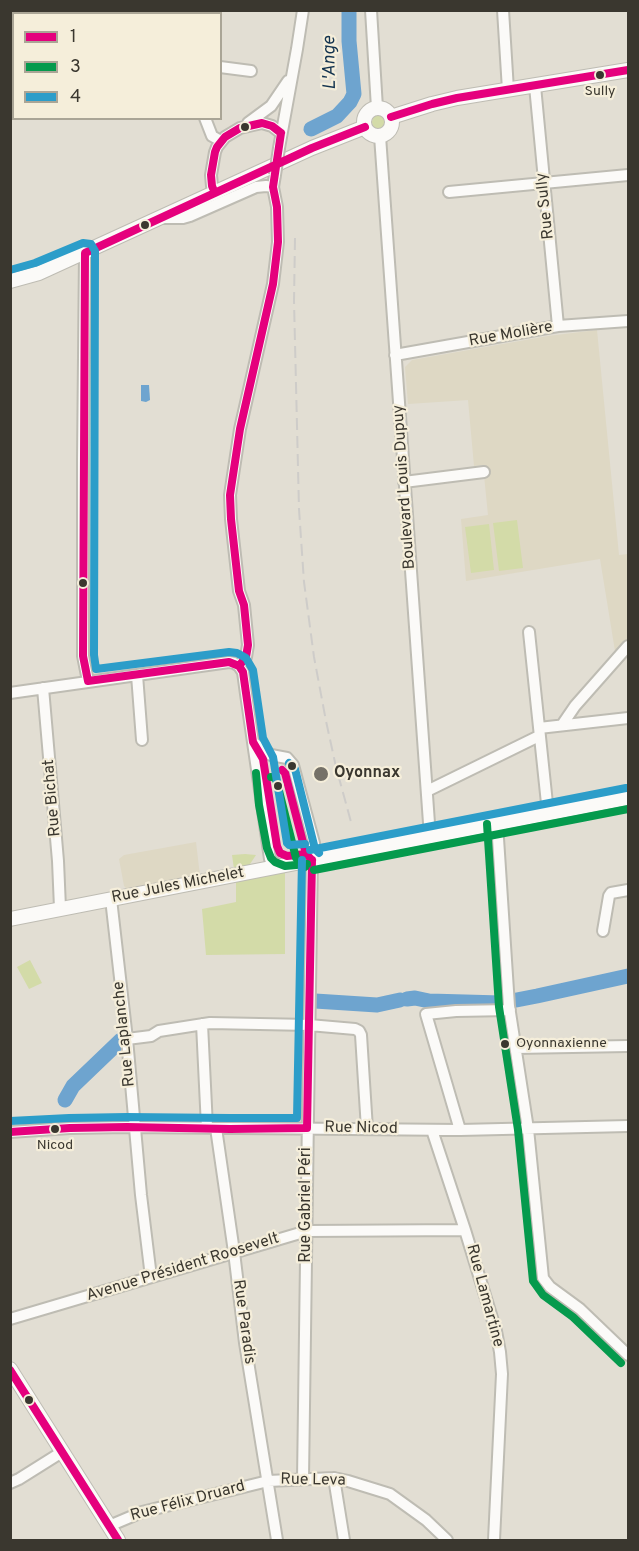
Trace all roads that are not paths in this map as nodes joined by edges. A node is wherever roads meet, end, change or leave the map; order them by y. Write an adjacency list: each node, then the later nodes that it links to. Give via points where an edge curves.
1 (303, 10): 7 (street)
2 (371, 10): 10 (street)
3 (503, 10): 9 (street)
4 (222, 66): 5 (street)
5 (251, 70)
6 (628, 70): 8 (main road)
7 (292, 74): 12 (street, via 271,106); 16 (street)
8 (535, 86): 9 (main road); 20 (street, Rue Sully)
9 (507, 90): 11 (main road, via 443,101)
10 (377, 108): 11 (main road); 14 (main road, via 366,117)
11 (391, 117): 17 (main road, via 390,129)
12 (254, 119): 15 (street); 16 (street, via 269,116)
13 (206, 120): 18 (street, via 212,136)
14 (365, 127): 17 (main road, via 372,135); 23 (main road)
15 (240, 128): 16 (street, via 267,123); 18 (street)
16 (282, 129): 21 (street, bridge)
17 (380, 136): 29 (street, Boulevard Louis Dupuy)
18 (221, 141): 23 (street, via 211,174)
19 (628, 175): 20 (street)
20 (544, 183): 22 (street); 28 (street, Rue Sully)
21 (273, 187): 24 (street, via 256,187 183,218); 34 (street, via 278,242 273,284 240,429 230,495 248,645)
22 (448, 192)
23 (215, 193): 24 (main road)
24 (161, 218): 25 (main road)
25 (85, 253): 26 (main road); 36 (street, via 83,656)
26 (10, 281)
27 (628, 321): 28 (street, Rue Molière)
28 (558, 326): 29 (street, Rue Molière)
29 (395, 356): 31 (street, Boulevard Louis Dupuy)
30 (483, 472): 31 (street)
31 (404, 482): 44 (street, Boulevard Louis Dupuy)
32 (529, 632): 41 (street)
33 (628, 646): 40 (street)
34 (239, 666): 35 (street, via 230,662); 43 (street)
35 (136, 675): 36 (street); 42 (street)
36 (88, 681): 37 (street)
37 (43, 688): 38 (street); 53 (street, Rue Bichat)
38 (10, 693)
39 (628, 718): 40 (street)
40 (562, 725): 41 (street)
41 (539, 732): 44 (street); 46 (street)
42 (142, 740)
43 (253, 742): 49 (street, Rue Gabriel Péri, via 272,755 287,758 293,765 314,843); 50 (street, via 270,859)
44 (427, 791): 48 (street, Boulevard Louis Dupuy)
45 (628, 798): 46 (main road, Rue Jules Michelet)
46 (548, 813): 47 (main road, Rue Jules Michelet)
47 (498, 823): 48 (main road, Rue Jules Michelet); 56 (street)
48 (430, 837): 49 (main road, Rue Jules Michelet)
49 (312, 860): 50 (main road, Rue Jules Michelet); 58 (street, Rue Gabriel Péri)
50 (278, 866): 52 (main road, Rue Jules Michelet)
51 (628, 890): 55 (street, via 609,896)
52 (111, 899): 53 (main road, Rue Jules Michelet); 59 (street, Rue Laplanche)
53 (60, 908): 54 (main road, Rue Jules Michelet)
54 (10, 919)
55 (603, 931)
56 (509, 1004): 61 (street); 69 (street, via 426,1014)
57 (202, 1024): 58 (street); 59 (street); 64 (street, Rue Paradis)
58 (309, 1025): 65 (street, Rue Gabriel Péri); 66 (street, via 359,1031)
59 (127, 1039): 63 (street, Rue Laplanche)
60 (628, 1046): 61 (street)
61 (516, 1048): 67 (street)
62 (628, 1126): 67 (street, Rue Nicod)
63 (135, 1127): 64 (street, Rue Nicod); 70 (street, Rue Nicod); 74 (street, Rue Laplanche)
64 (212, 1128): 65 (street, Rue Nicod); 73 (street, Rue Paradis)
65 (308, 1128): 66 (street, Rue Nicod); 72 (street, Rue Gabriel Péri)
66 (367, 1129): 68 (street, Rue Nicod)
67 (528, 1129): 69 (street, Rue Nicod); 76 (street, via 543,1278)
68 (432, 1130): 69 (street, Rue Nicod); 71 (street, Rue Lamartine)
69 (460, 1130)
70 (10, 1132)
71 (465, 1230): 72 (street, Avenue Président Roosevelt); 88 (street, Rue Lamartine, via 496,1331 502,1374)
72 (307, 1231): 73 (street, Avenue Président Roosevelt); 80 (street, Rue Gabriel Péri)
73 (234, 1252): 74 (street, Avenue Président Roosevelt); 81 (street, Rue Paradis, via 244,1343)
74 (151, 1277): 75 (street, Avenue Président Roosevelt)
75 (10, 1319)
76 (628, 1355)
77 (10, 1370): 78 (main road)
78 (62, 1452): 82 (street); 83 (main road)
79 (334, 1478): 80 (street, Rue Leva); 86 (street); 87 (street, Rue Leva, via 390,1494)
80 (303, 1479): 81 (street, Rue Leva)
81 (268, 1480): 83 (street, Rue Félix Druard, via 142,1512); 85 (street, Rue Paradis)
82 (10, 1483)
83 (109, 1526): 84 (main road)
84 (118, 1540)
85 (277, 1540)
86 (344, 1540)
87 (447, 1540)
88 (494, 1540)

